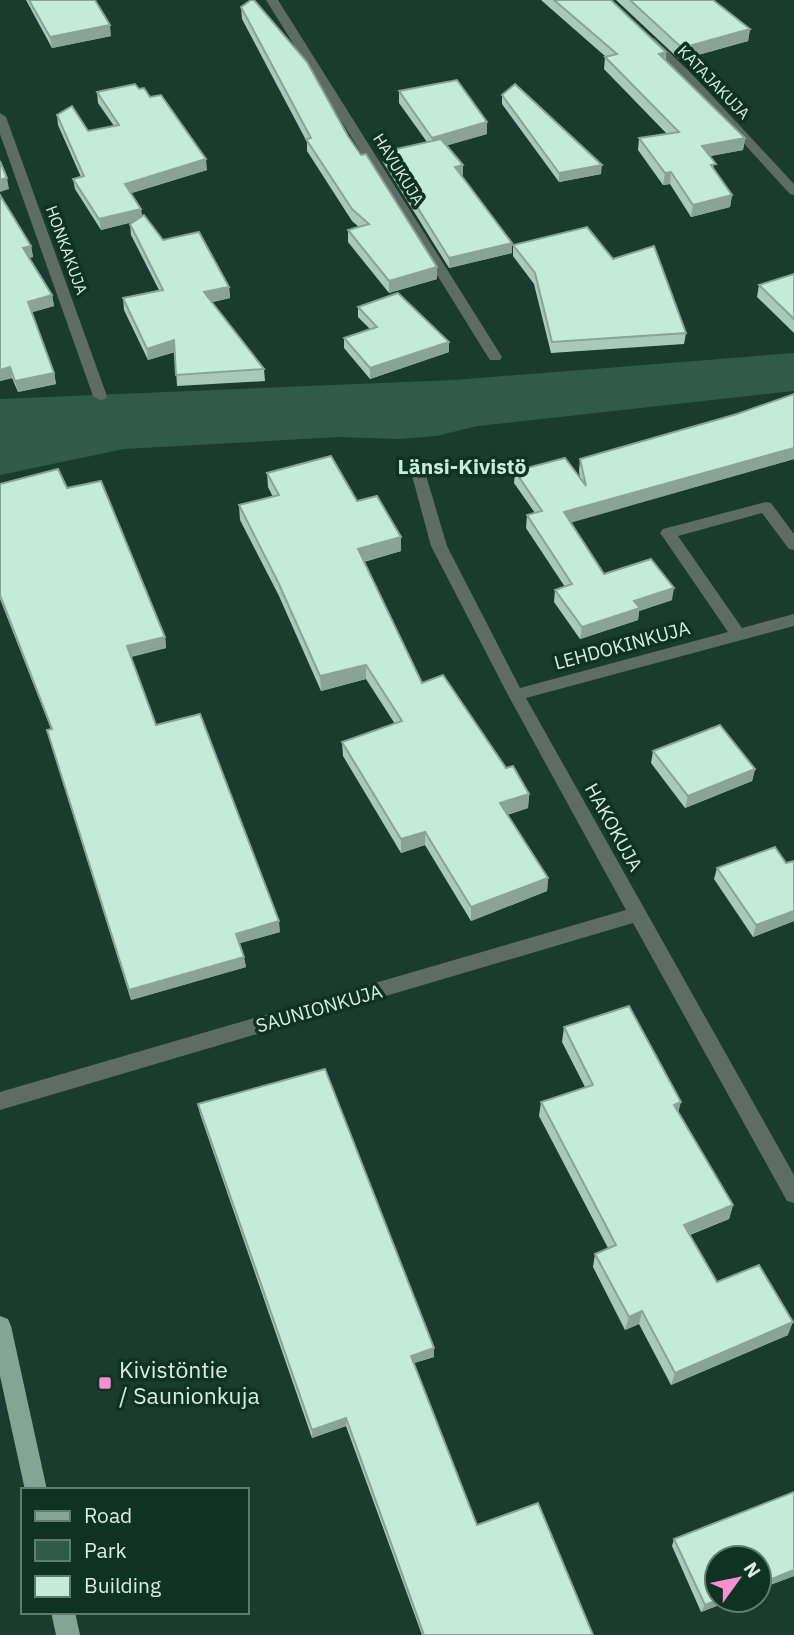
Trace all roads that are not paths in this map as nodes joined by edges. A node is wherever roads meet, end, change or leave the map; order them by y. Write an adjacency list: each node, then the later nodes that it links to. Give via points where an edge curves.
1 (272, 0): 5 (street, HAVUKUJA)
2 (636, 27): 4 (street, KATAJAKUJA)
3 (0, 117): 6 (street, HONKAKUJA)
4 (794, 191)
5 (495, 357)
6 (100, 396)
7 (418, 472): 11 (street, HAKOKUJA, via 439,546)
8 (794, 545): 10 (street, via 766,507 668,533)
9 (794, 620): 10 (street, LEHDOKINKUJA)
10 (738, 635): 11 (street, LEHDOKINKUJA)
11 (516, 695): 12 (street, HAKOKUJA)
12 (638, 914): 13 (street, SAUNIONKUJA); 14 (street, HAKOKUJA)
13 (0, 1101)
14 (793, 1190)
15 (0, 1326): 16 (main road)
16 (36, 1488)
17 (63, 1614): 18 (main road)
18 (68, 1635)

